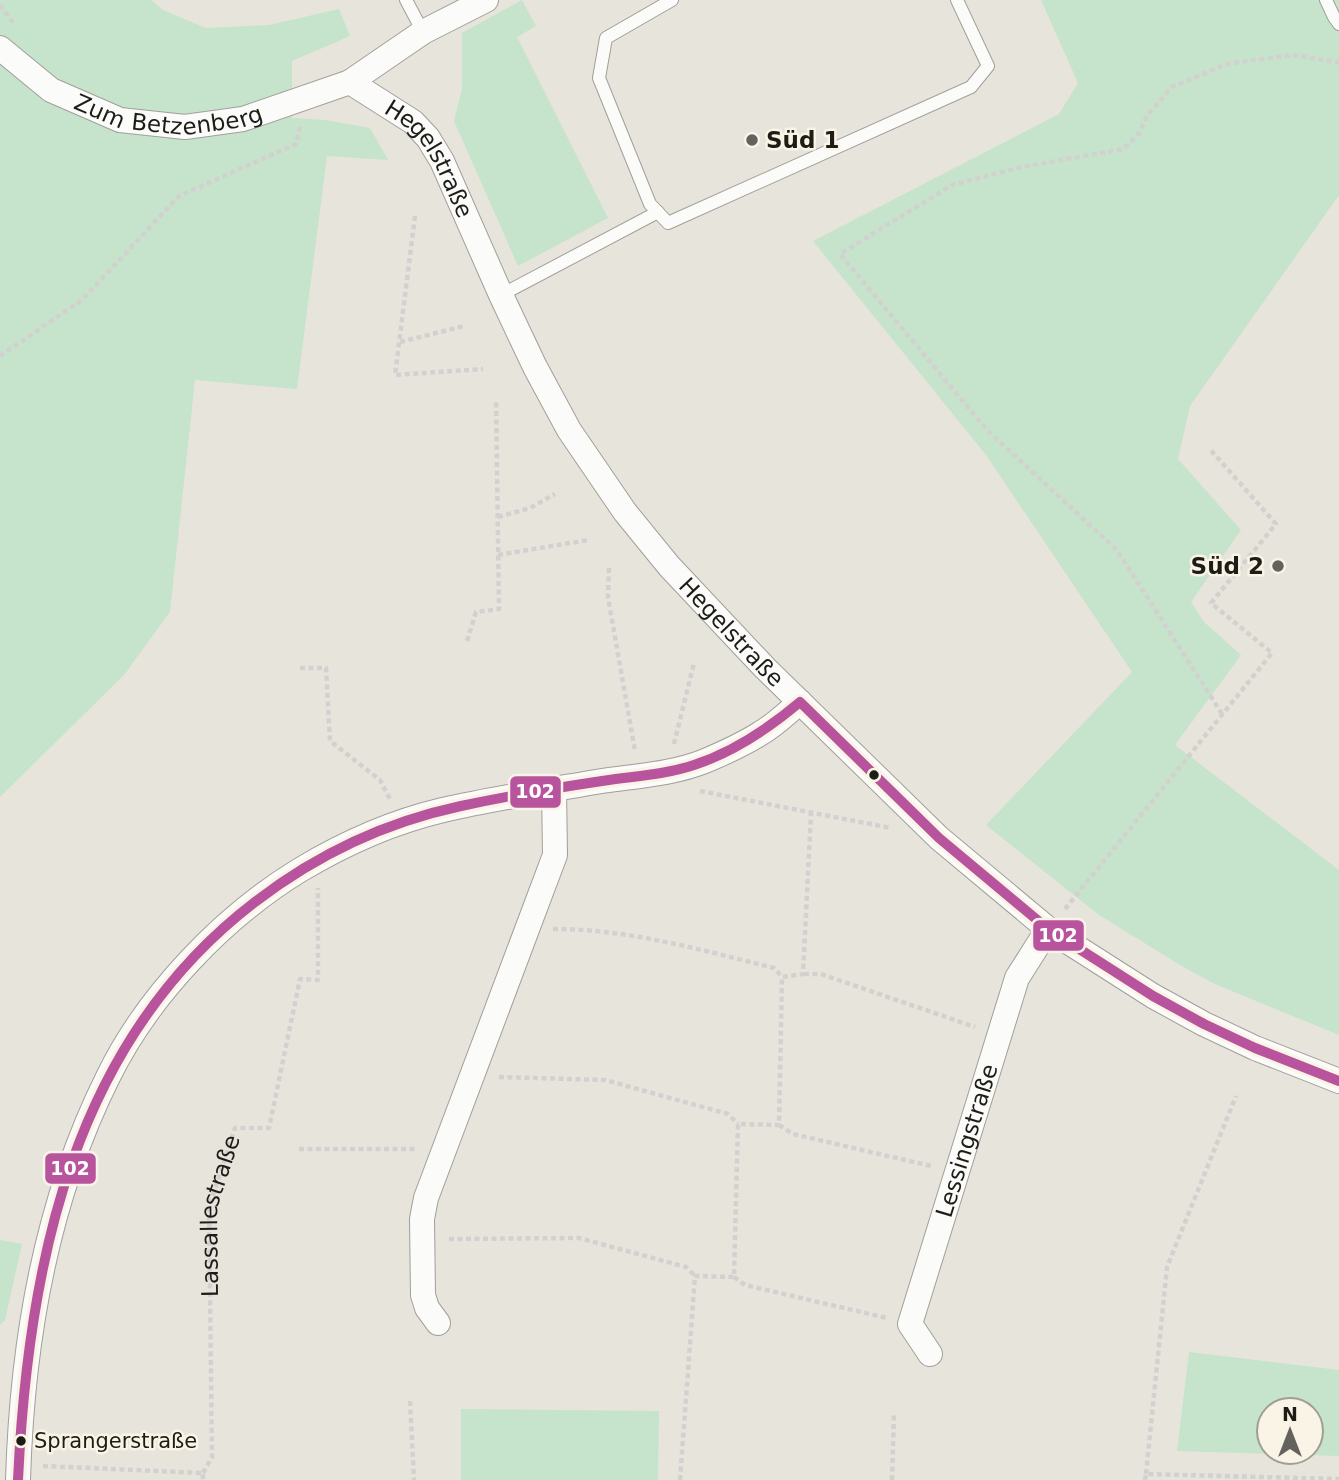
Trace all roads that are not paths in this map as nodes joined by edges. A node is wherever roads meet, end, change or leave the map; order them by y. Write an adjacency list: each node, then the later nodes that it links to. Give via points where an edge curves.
1 (406, 0): 7 (lane)
2 (486, 0): 7 (street, Zum Betzenberg)
3 (672, 0): 10 (lane, via 606,38 598,78 650,204)
4 (957, 0): 10 (lane, via 988,66 971,87 668,223)
5 (1326, 0): 6 (lane)
6 (1339, 24)
7 (423, 32): 9 (street, Zum Betzenberg)
8 (0, 48): 9 (street, Zum Betzenberg, via 51,90 120,120 185,127 243,119)
9 (350, 82): 11 (street, Hegelstraße, via 413,122 428,138)
10 (658, 212): 11 (lane)
11 (501, 295): 12 (street, Hegelstraße, via 569,429 625,512 669,566)
12 (800, 702): 13 (street, via 763,732 703,762); 14 (street, Hegelstraße, via 939,838)
13 (555, 789): 16 (street, via 555,855 426,1198 423,1295); 18 (street, via 442,810 359,838 242,910 156,1000 108,1076 67,1177 47,1248 34,1312 19,1439)
14 (1055, 922): 15 (street, Hegelstraße, via 1143,990 1255,1048); 17 (street, Lessingstraße, via 1017,978 910,1324)
15 (1339, 1081)
16 (438, 1323)
17 (930, 1354)
18 (26, 1473)

